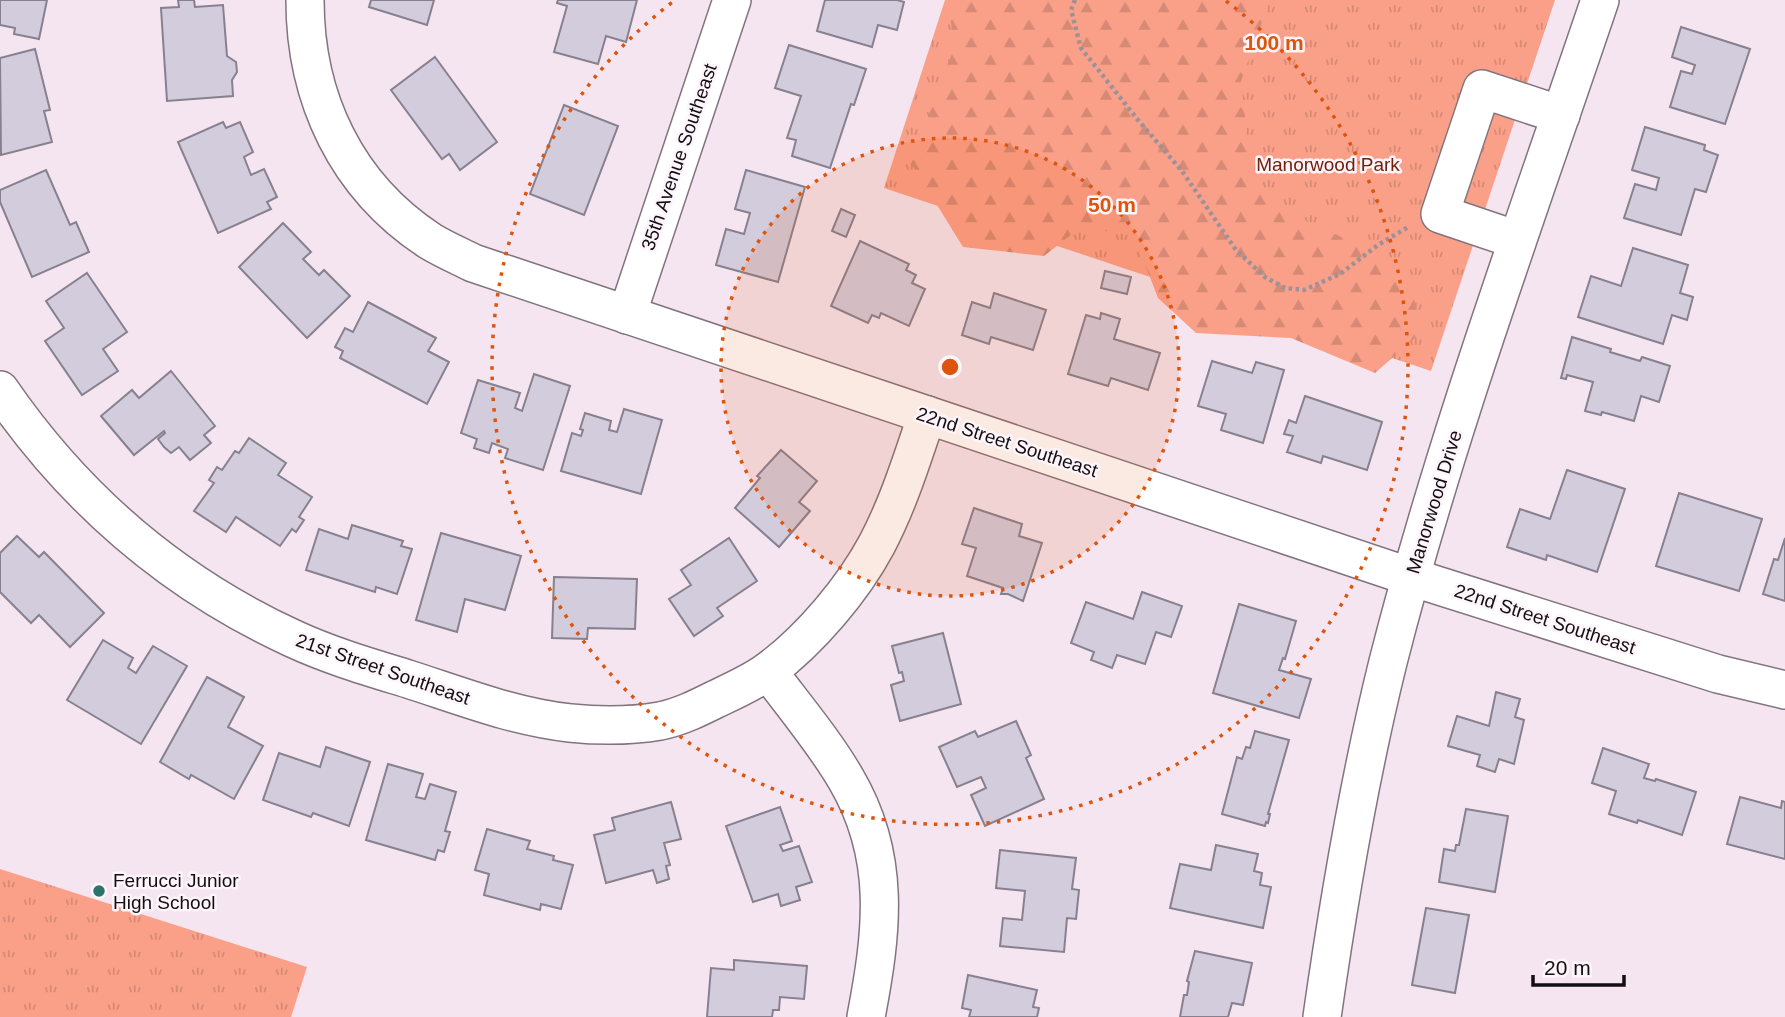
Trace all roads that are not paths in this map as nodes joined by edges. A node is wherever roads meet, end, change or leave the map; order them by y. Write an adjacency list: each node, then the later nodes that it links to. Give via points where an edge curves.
1 (305, 0): 6 (street, 22nd Street Southeast, via 312,78 328,121 350,162 379,198 413,229 473,263)
2 (732, 0): 6 (street, 35th Avenue Southeast)
3 (1600, 0): 4 (street, Manorwood Drive)
4 (1561, 115): 5 (street, Manorwood Drive); 5 (street, via 1482,89 1440,214)
5 (1517, 240): 10 (street, Manorwood Drive)
6 (627, 315): 8 (street, 22nd Street Southeast)
7 (0, 390): 9 (street, 21st Street Southeast)
8 (927, 415): 10 (street, 22nd Street Southeast); 11 (street, 21st Street Southeast, via 903,488 876,547 828,613)
9 (11, 428): 11 (street, 21st Street Southeast, via 56,463 93,503 168,567 252,619 342,659 512,712 601,725 661,720 692,711)
10 (1411, 576): 12 (street, 22nd Street Southeast, via 1718,674); 14 (street, Manorwood Drive, via 1359,788)
11 (768, 671): 13 (street, via 847,780 868,826 876,863 880,927)
12 (1785, 690)
13 (866, 1017)
14 (1322, 1017)

